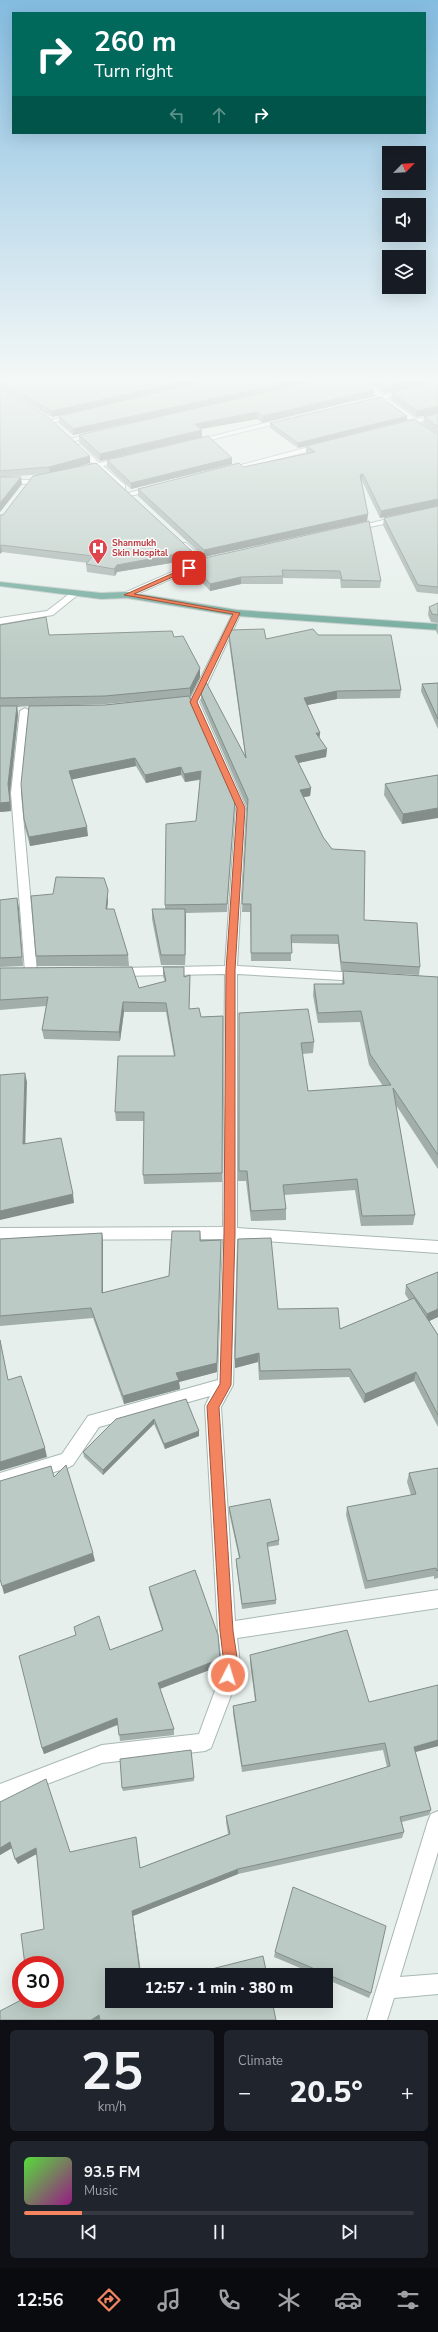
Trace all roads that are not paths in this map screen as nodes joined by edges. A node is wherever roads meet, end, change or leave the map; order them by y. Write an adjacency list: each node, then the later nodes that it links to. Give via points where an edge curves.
1 (111, 476): 5 (street)
2 (50, 478): 3 (street, via 26,485)
3 (0, 481)
4 (159, 486): 5 (street)
5 (129, 494): 6 (street)
6 (139, 503)
7 (408, 516): 8 (street)
8 (346, 530)
9 (175, 537): 12 (street, via 205,562)
10 (0, 584): 11 (main road)
11 (76, 593): 12 (main road, via 100,596); 14 (street, via 50,613)
12 (127, 595): 13 (main road)
13 (237, 613): 15 (main road); 16 (street)
14 (0, 621)
15 (438, 627)
16 (195, 700): 17 (street); 19 (street, via 241,808)
17 (180, 701)
18 (13, 711): 20 (street, via 29,711 16,793 35,972)
19 (231, 970): 21 (street); 22 (street); 23 (street)
20 (16, 972)
21 (103, 972)
22 (374, 978)
23 (230, 1233): 24 (street); 25 (street); 26 (street)
24 (0, 1234)
25 (438, 1247)
26 (225, 1385): 27 (street, via 94,1422 67,1460); 29 (street, via 213,1406)
27 (0, 1481)
28 (438, 1599): 29 (street)
29 (227, 1631): 30 (street, via 231,1664 226,1686 204,1742 102,1754)
30 (0, 1793)
31 (438, 1821): 33 (street)
32 (438, 1984): 33 (street)
33 (387, 1988): 34 (street)
34 (377, 2020)

